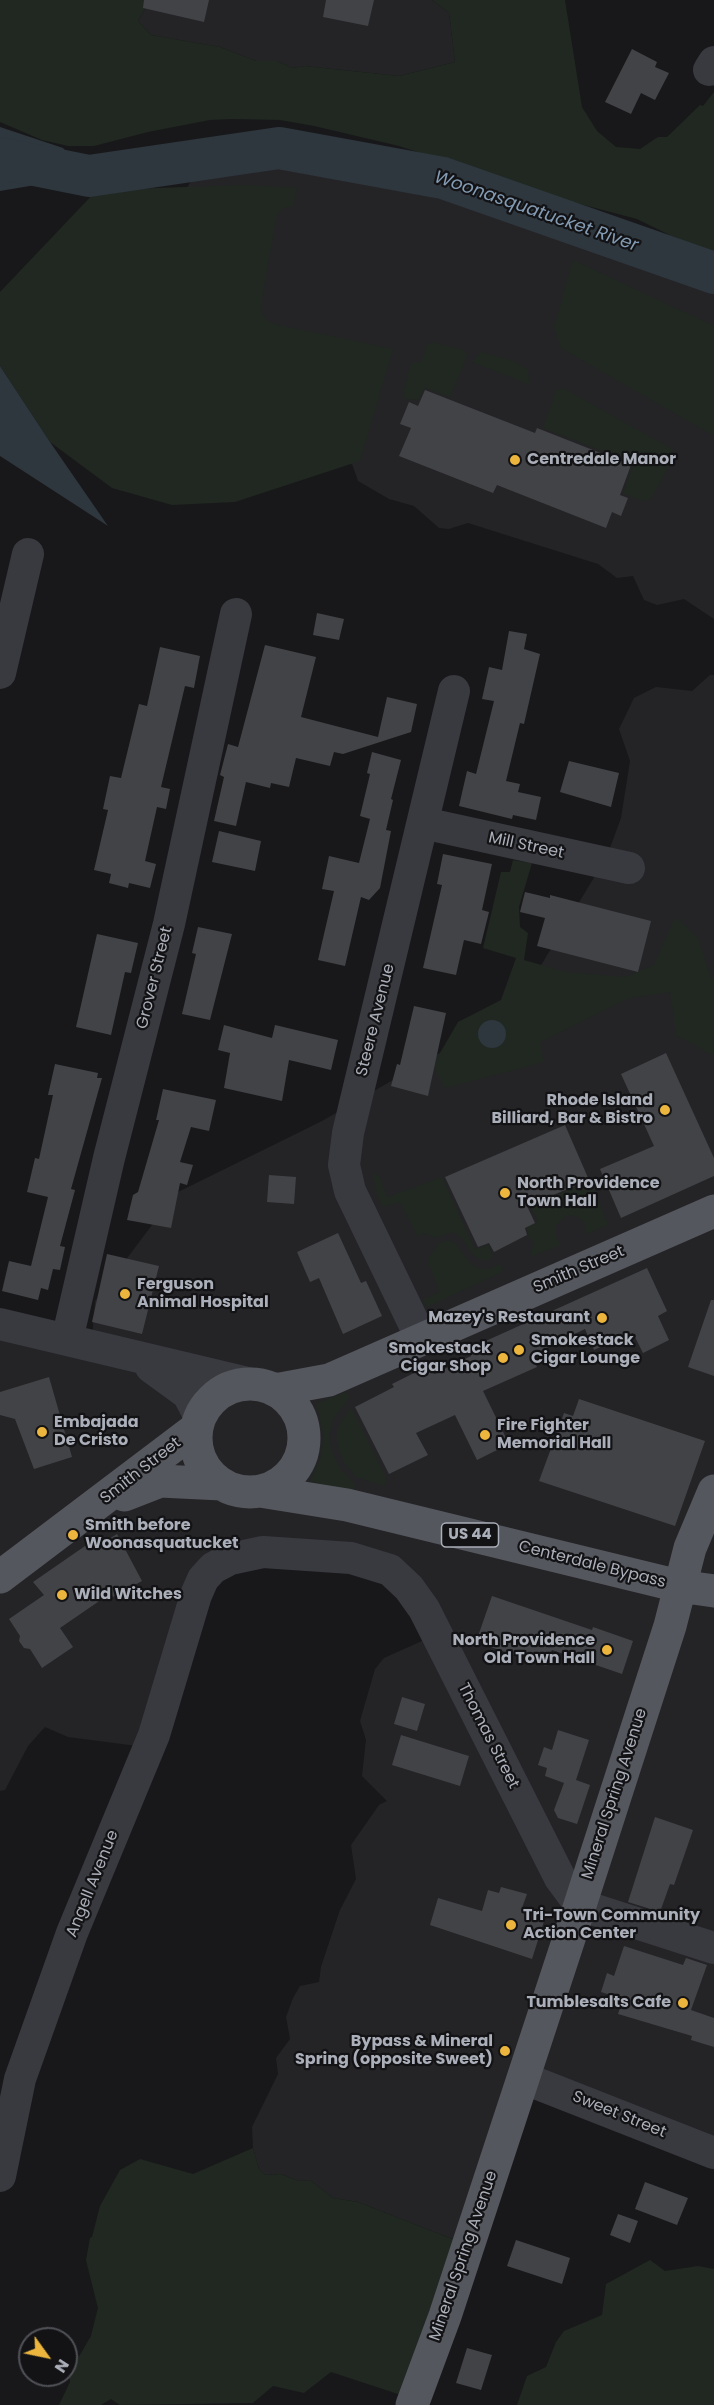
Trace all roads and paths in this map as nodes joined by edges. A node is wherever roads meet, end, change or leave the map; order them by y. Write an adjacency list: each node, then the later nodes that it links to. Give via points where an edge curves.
1 (28, 554): 3 (street)
2 (236, 614): 10 (street, Grover Street, via 169,924)
3 (0, 673)
4 (454, 691): 5 (street, Steere Avenue)
5 (423, 823): 6 (street, Mill Street); 9 (street, Steere Avenue, via 348,1133 344,1165 350,1191)
6 (629, 868)
7 (714, 1211): 9 (main road, Smith Street)
8 (0, 1324): 10 (street)
9 (421, 1338): 12 (main road, Smith Street, via 329,1380)
10 (67, 1340): 11 (street)
11 (138, 1359): 12 (street); 13 (street, via 180,1386)
12 (262, 1387): 13 (main road, via 236,1385 214,1397); 15 (main road, via 288,1398 297,1410 304,1438 302,1453 286,1478)
13 (199, 1422): 14 (main road, via 198,1453 211,1476); 17 (main road, Smith Street)
14 (222, 1484): 15 (main road, via 246,1492); 17 (main road, Smith Street, via 160,1481)
15 (260, 1491): 19 (main road, Centerdale Bypass / US 44, via 347,1505)
16 (714, 1491): 19 (main road, Mineral Spring Avenue)
17 (85, 1514): 18 (main road, Smith Street)
18 (0, 1577)
19 (679, 1586): 20 (main road, Centerdale Bypass / US 44); 22 (main road, Mineral Spring Avenue, via 670,1626)
20 (714, 1591)
21 (196, 1594): 22 (street, Thomas Street, via 213,1568 230,1559 262,1552 351,1558 390,1570 410,1588 424,1609 560,1878); 26 (street, Angell Avenue, via 154,1735 72,1934 20,2079)
22 (580, 1905): 23 (street); 24 (main road, Mineral Spring Avenue)
23 (714, 1948)
24 (523, 2078): 25 (street, Sweet Street); 27 (main road, Mineral Spring Avenue)
25 (714, 2153)
26 (0, 2176)
27 (412, 2405)

